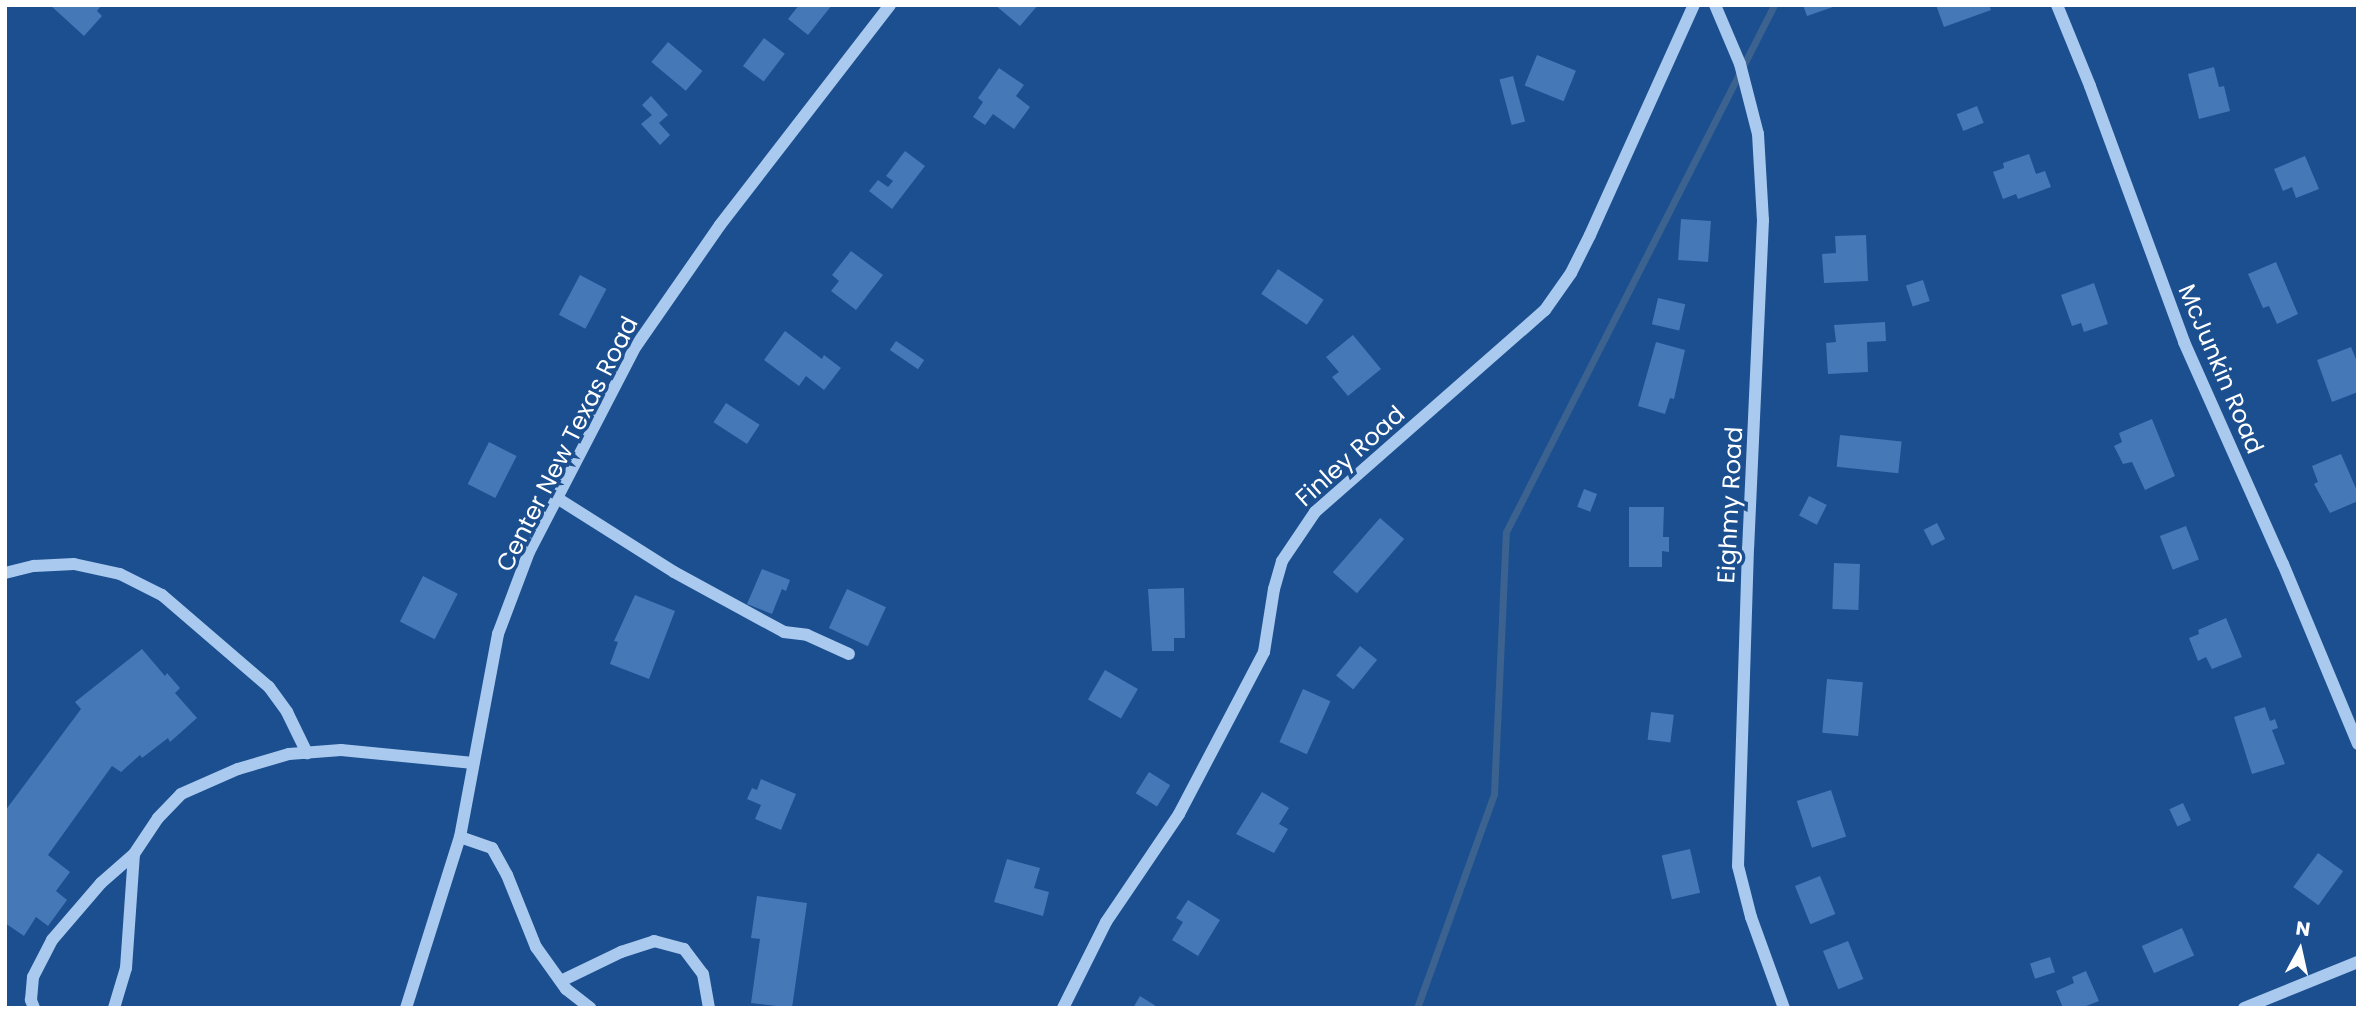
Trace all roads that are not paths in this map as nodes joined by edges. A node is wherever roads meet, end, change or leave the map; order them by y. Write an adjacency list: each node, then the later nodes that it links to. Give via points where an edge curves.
1 (1694, 5): 20 (street, Finley Road, via 1590,235 1545,310 1315,512 1282,561 1258,665 1179,814 1106,922)
2 (1715, 5): 21 (street, Eighmy Road, via 1740,64 1758,134 1763,220 1738,866)
3 (2057, 5): 8 (street, McJunkin Road, via 2184,342)
4 (887, 7): 5 (street, Center New Texas Road, via 719,225 644,335)
5 (557, 498): 7 (street, via 674,572 784,632 807,635); 10 (street, Center New Texas Road, via 529,552 498,634)
6 (5, 573): 9 (street, via 74,564 120,574 162,595 269,687)
7 (849, 654)
8 (2358, 744)
9 (307, 753): 10 (street, via 341,750); 12 (street, via 238,769 181,794)
10 (473, 763): 11 (street, Center New Texas Road)
11 (460, 837): 14 (street, via 492,848 508,875 536,947); 17 (street, Center New Texas Road)
12 (134, 854): 15 (street, via 52,940 33,977); 16 (street, via 126,968)
13 (2358, 962): 22 (street)
14 (561, 981): 18 (street); 19 (street, via 654,941 684,950 703,974)
15 (34, 1008)
16 (114, 1008)
17 (406, 1008)
18 (590, 1008)
19 (709, 1008)
20 (1063, 1008)
21 (1784, 1008)
22 (2244, 1008)

